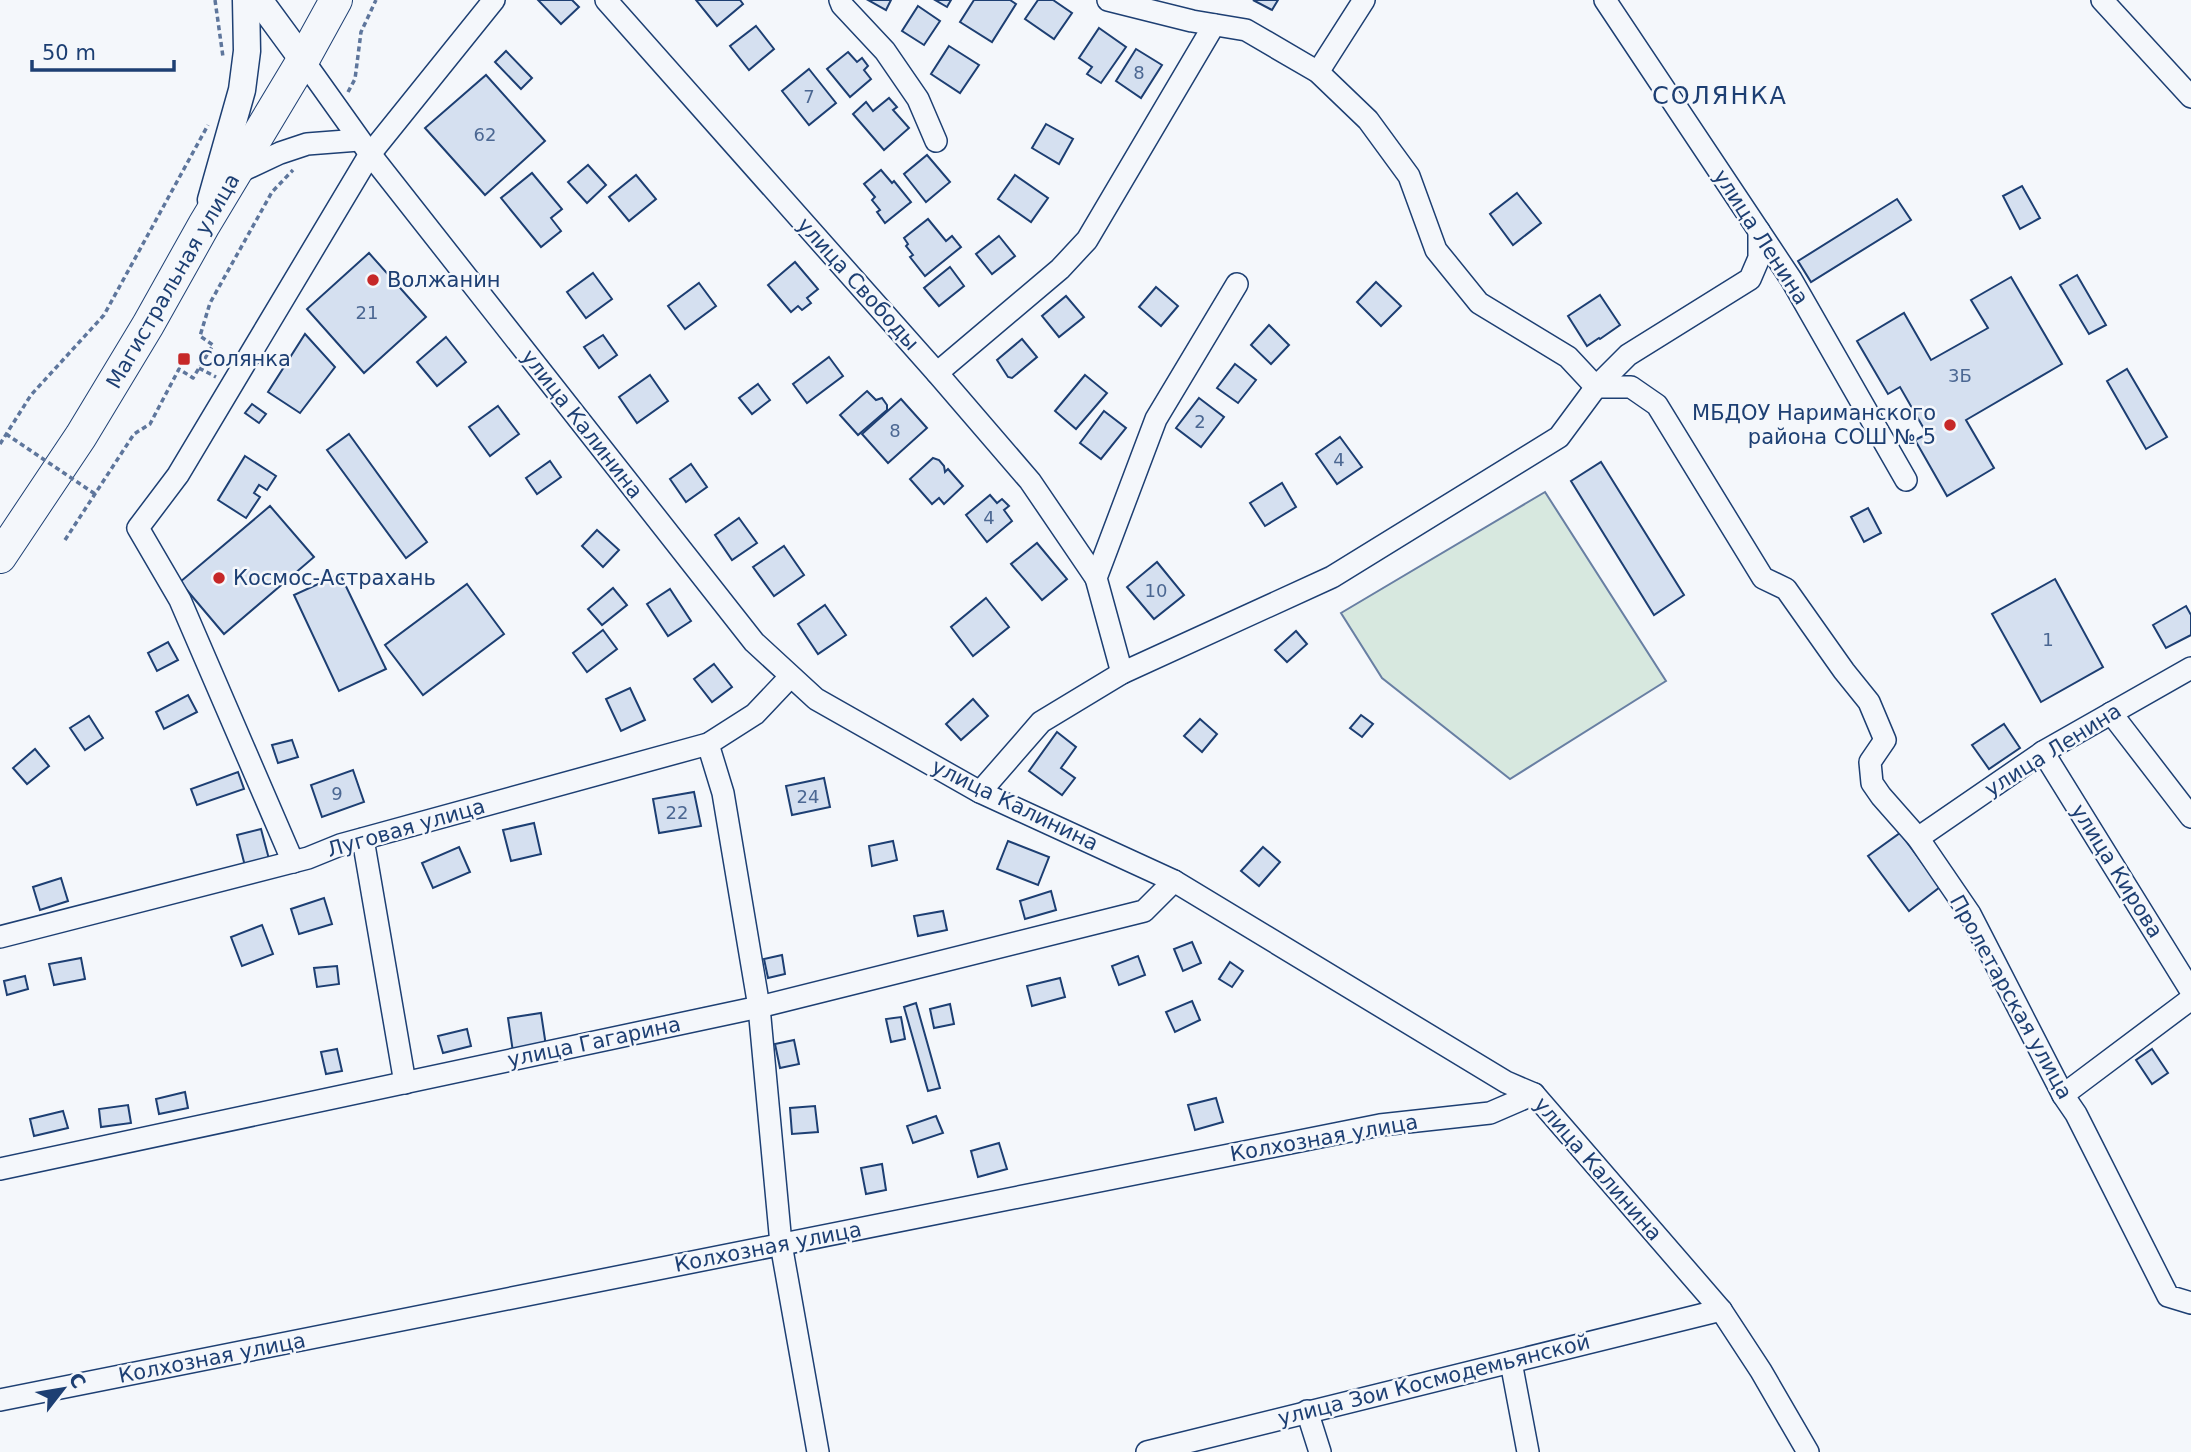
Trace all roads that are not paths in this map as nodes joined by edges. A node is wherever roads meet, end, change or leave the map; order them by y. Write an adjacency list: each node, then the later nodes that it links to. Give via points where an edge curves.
1 (246, 0): 18 (main road, via 242,90)
2 (259, 0): 12 (main road)
3 (336, 0): 12 (highway, Магистральная улица)
4 (494, 0): 16 (street)
5 (606, 0): 21 (street, улица Свободы)
6 (840, 0): 15 (street, via 885,51 918,99)
7 (1108, 0): 11 (street)
8 (1364, 0): 13 (street)
9 (1605, 0): 19 (street, улица Ленина)
10 (2102, 0): 14 (street)
11 (1214, 24): 13 (street, via 1246,30); 21 (street, via 1087,240 1060,269)
12 (303, 61): 16 (street, улица Калинина); 17 (highway, Магистральная улица)
13 (1318, 72): 22 (street, via 1368,120 1409,176 1436,250 1479,303 1569,357)
14 (2191, 97)
15 (936, 141)
16 (365, 147): 17 (street, via 327,141 307,144); 28 (street, улица Калинина, via 754,642); 36 (street, via 178,475 138,528 180,600)
17 (235, 174): 18 (highway, Магистральная улица)
18 (204, 225): 24 (highway, Магистральная улица, via 81,436)
19 (1759, 231): 22 (street, via 1759,258 1750,279 1628,355); 23 (street, улица Ленина)
20 (1237, 284): 25 (street, via 1156,419)
21 (937, 373): 25 (street, улица Свободы, via 1030,481)
22 (1596, 387): 27 (street, via 1559,436 1332,577); 34 (street, Пролетарская улица, via 1631,387 1657,405 1763,578 1786,589 1869,702 1885,740 1870,762 1872,783)
23 (1906, 480)
24 (0, 557)
25 (1096, 578): 27 (street, улица Свободы)
26 (2191, 668): 29 (street, улица Ленина)
27 (1122, 673): 32 (street, via 1041,722)
28 (790, 677): 30 (street, Луговая улица, via 755,714); 32 (street, улица Калинина, via 816,699)
29 (2111, 713): 31 (street, улица Ленина); 33 (street)
30 (708, 744): 35 (street, Луговая улица); 41 (street, via 723,793)
31 (2043, 752): 34 (street, улица Ленина); 39 (street, улица Кирова)
32 (980, 792): 37 (street, улица Калинина)
33 (2191, 817)
34 (1918, 838): 44 (street, Пролетарская улица, via 1970,915)
35 (363, 839): 36 (street, Луговая улица); 42 (street)
36 (293, 862): 38 (street, Луговая улица)
37 (1174, 881): 41 (street, улица Гагарина, via 1144,911); 43 (street, улица Калинина, via 1506,1082)
38 (0, 937)
39 (2191, 991)
40 (2191, 999): 44 (street)
41 (759, 1007): 42 (street, улица Гагарина); 46 (street)
42 (405, 1083): 45 (street, улица Гагарина)
43 (1534, 1094): 46 (street, Колхозная улица, via 1490,1114 1380,1125); 48 (street, улица Калинина)
44 (2063, 1096): 47 (street, Пролетарская улица, via 2168,1296)
45 (0, 1169)
46 (781, 1244): 50 (street, Колхозная улица); 52 (street)
47 (2191, 1303)
48 (1721, 1310): 49 (street, улица Зои Космодемьянской); 56 (street, улица Калинина)
49 (1511, 1362): 51 (street, улица Зои Космодемьянской); 55 (street)
50 (0, 1400)
51 (1307, 1411): 53 (street, улица Зои Космодемьянской); 54 (street)
52 (818, 1452)
53 (1147, 1452)
54 (1320, 1452)
55 (1528, 1452)
56 (1808, 1452)

